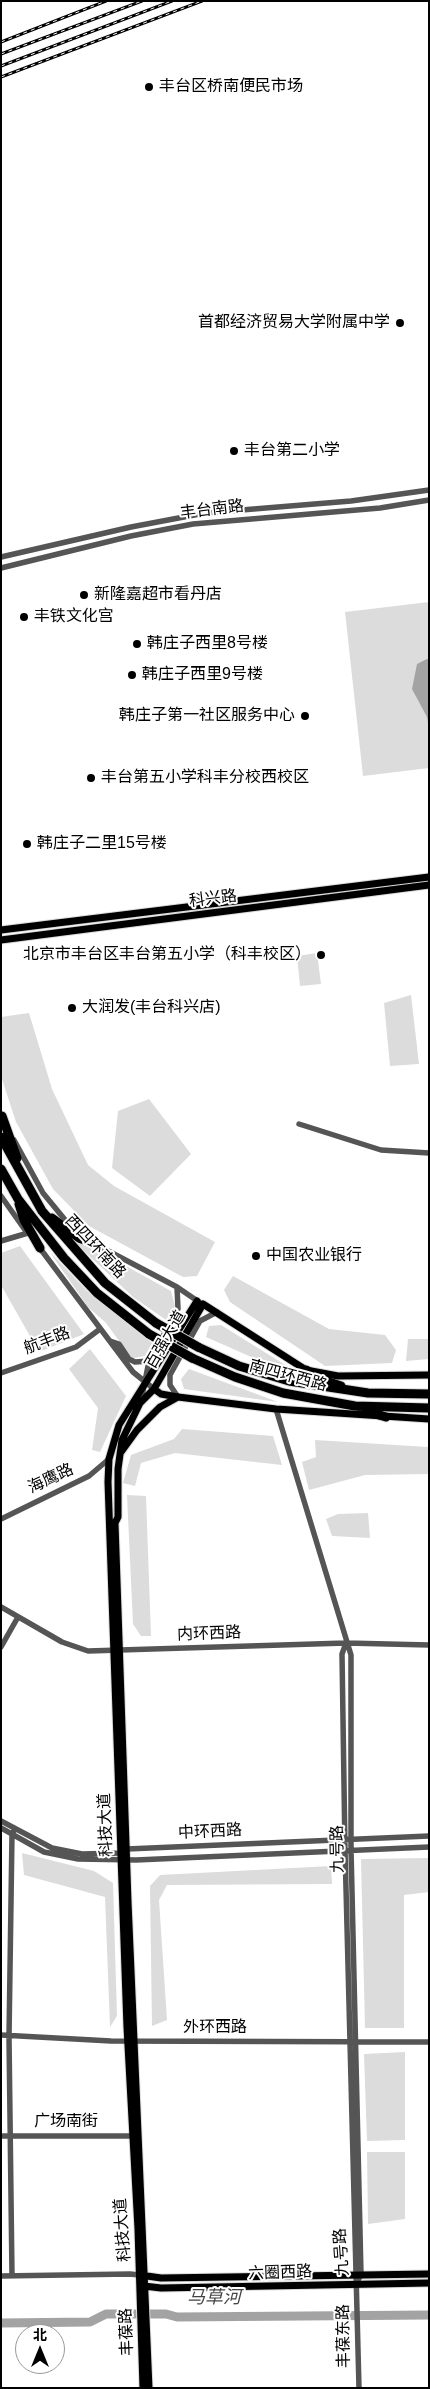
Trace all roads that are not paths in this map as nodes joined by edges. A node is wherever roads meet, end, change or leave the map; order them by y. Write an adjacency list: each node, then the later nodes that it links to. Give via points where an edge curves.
1 (429, 490): 3 (street, 丰台南路, via 377,498 199,514 131,526)
2 (429, 500): 4 (street, 丰台南路, via 380,508 193,524)
3 (1, 557)
4 (1, 568)
5 (429, 877): 7 (main road, 科兴路)
6 (429, 885): 8 (main road, 科兴路)
7 (1, 930)
8 (1, 940)
9 (2, 1115): 14 (highway); 20 (street, 西四环南路, via 51,1205)
10 (299, 1124): 12 (street, via 381,1150)
11 (1, 1136): 14 (highway, 西四环南路)
12 (429, 1153)
13 (1, 1169): 16 (highway, 西四环南路)
14 (27, 1187): 17 (highway, 西四环南路)
15 (1, 1196): 18 (street)
16 (18, 1199): 21 (highway, via 24,1220); 26 (highway, 西四环南路, via 64,1258 97,1293)
17 (42, 1211): 20 (highway, via 79,1238); 28 (highway, 西四环南路, bridge, via 105,1283 156,1323)
18 (28, 1233): 19 (street); 21 (street)
19 (1, 1241)
20 (95, 1244): 22 (street, 西四环南路)
21 (40, 1248): 25 (street)
22 (176, 1287): 23 (street, 西四环南路); 29 (street, via 178,1309)
23 (200, 1302): 24 (main road, 南四环西路); 33 (main road, 百强大道); 34 (main road, 百强大道)
24 (217, 1312): 30 (main road, 南四环西路); 37 (street, via 200,1322 170,1375 170,1385)
25 (100, 1329): 27 (street); 31 (street, 航丰路, via 76,1347)
26 (149, 1334): 39 (highway, 南四环西路, bridge, via 236,1377 275,1391)
27 (110, 1341): 29 (street, via 118,1344 135,1362); 33 (street)
28 (198, 1347): 35 (highway, 南四环西路, via 240,1366 289,1381)
29 (149, 1361): 33 (street)
30 (306, 1370): 32 (main road, 南四环西路, via 338,1376); 35 (highway, via 323,1380)
31 (1, 1373)
32 (429, 1375)
33 (146, 1384): 34 (street); 38 (street); 45 (main road, 科技大道, via 118,1425)
34 (154, 1389): 37 (main road, 南四环西路, via 161,1394); 38 (main road, 科技大道)
35 (368, 1393): 36 (highway)
36 (429, 1394)
37 (178, 1397): 41 (main road, 南四环西路); 44 (main road, via 160,1406)
38 (140, 1403): 44 (main road, 科技大道, via 127,1427)
39 (344, 1404): 40 (highway, 南四环西路); 42 (highway)
40 (429, 1408)
41 (276, 1409): 42 (main road, 南四环西路); 49 (street, 九号路)
42 (386, 1417): 43 (main road, 南四环西路)
43 (429, 1419)
44 (120, 1455): 52 (main road, 科技大道, via 118,1517 115,1523)
45 (109, 1459): 46 (street, 海鹰路, via 89,1476); 52 (main road, 科技大道)
46 (1, 1519)
47 (1, 1607): 48 (street, 内环西路)
48 (18, 1617): 51 (street); 52 (street, 内环西路, via 76,1648)
49 (346, 1643): 50 (street, 内环西路); 52 (street, 内环西路); 57 (street, 九号路, via 350,1655)
50 (429, 1645)
51 (1, 1647)
52 (116, 1651): 60 (main road, 科技大道)
53 (1, 1821): 55 (street, 中环西路)
54 (1, 1828): 55 (street, 中环西路)
55 (13, 1832): 60 (street, 中环西路, via 38,1849 61,1857); 62 (street)
56 (429, 1836): 57 (street, 中环西路)
57 (348, 1839): 59 (street, 九号路); 60 (street, 中环西路)
58 (429, 1848): 59 (street, 中环西路)
59 (348, 1849): 60 (street, 中环西路); 64 (street, 九号路); 65 (street, 九号路)
60 (124, 1856): 63 (main road, 科技大道)
61 (1, 2035): 62 (street, 外环西路)
62 (9, 2037): 63 (street, 外环西路); 68 (street)
63 (132, 2041): 64 (street, 外环西路); 69 (main road, 科技大道); 74 (main road, 科技大道)
64 (349, 2042): 65 (street, 外环西路); 70 (street, 九号路)
65 (356, 2042): 66 (street, 外环西路); 70 (street, 九号路)
66 (429, 2042)
67 (1, 2136): 68 (street, 广场南街)
68 (9, 2136): 69 (street, 广场南街); 73 (street)
69 (132, 2136): 74 (main road, 科技大道)
70 (358, 2274): 71 (main road, 六圈西路); 74 (main road, 六圈西路); 75 (street, 九号路)
71 (429, 2274)
72 (1, 2276): 73 (street, 六圈西路)
73 (12, 2276): 74 (street, 六圈西路)
74 (142, 2276): 77 (main road); 78 (main road, 丰葆路)
75 (357, 2283): 76 (main road, 六圈西路); 77 (main road, 六圈西路, via 240,2288); 82 (street, 丰葆东路)
76 (429, 2283)
77 (144, 2286): 78 (main road, 丰葆路)
78 (142, 2307): 79 (main road, 丰葆路)
79 (143, 2323): 80 (main road, 丰葆路); 81 (main road, 丰葆路)
80 (143, 2388)
81 (149, 2388)
82 (359, 2388)

